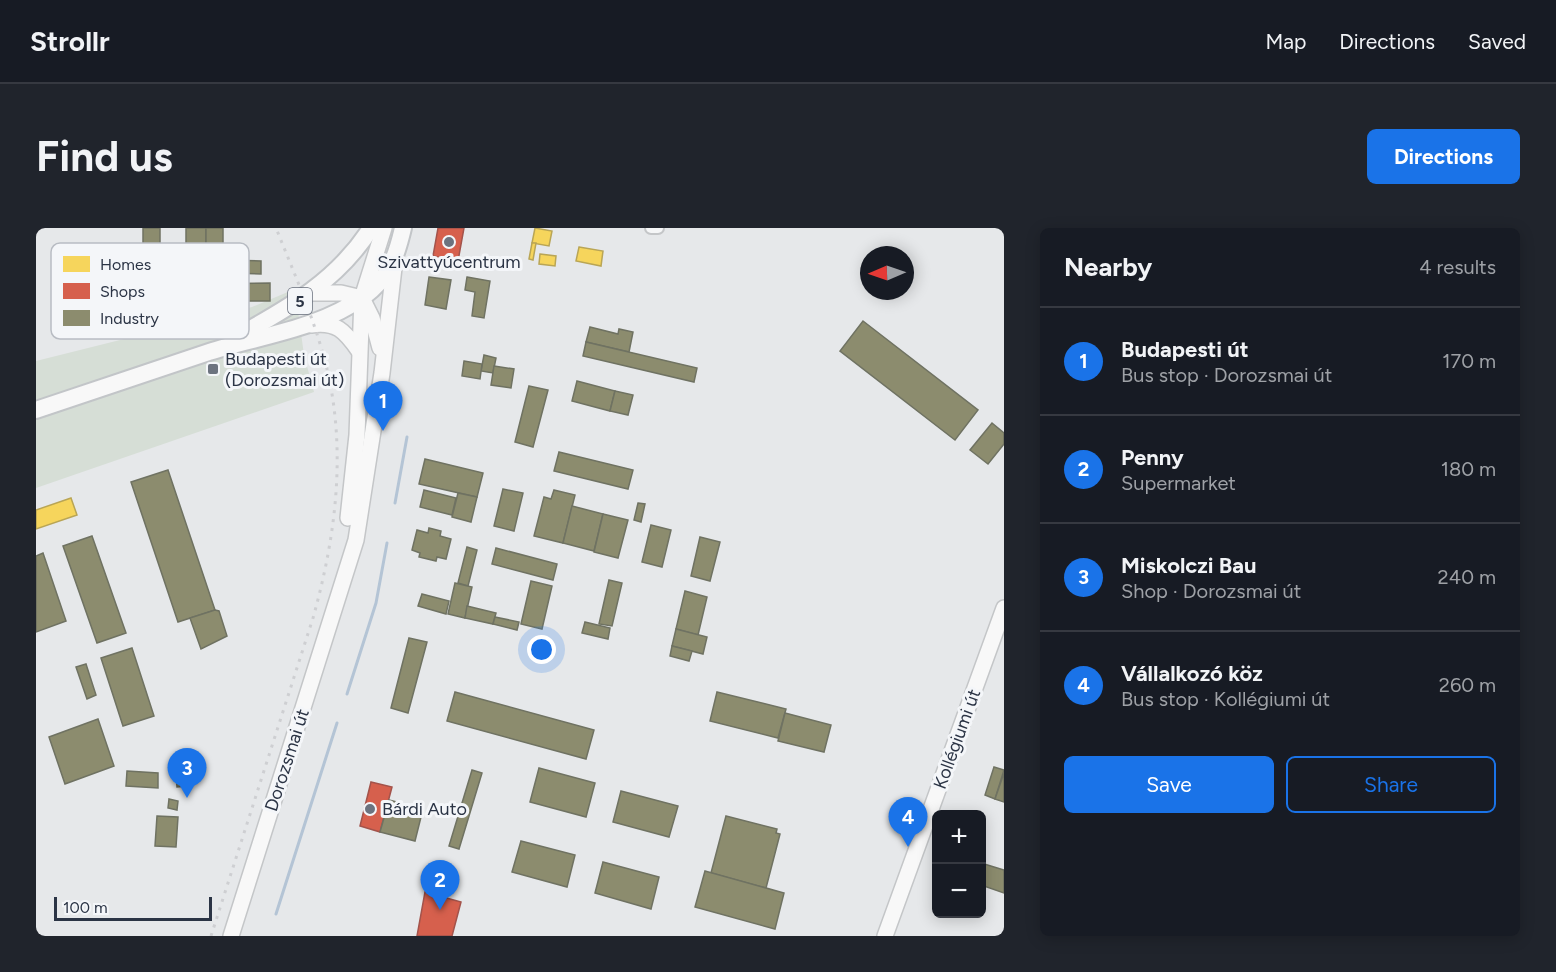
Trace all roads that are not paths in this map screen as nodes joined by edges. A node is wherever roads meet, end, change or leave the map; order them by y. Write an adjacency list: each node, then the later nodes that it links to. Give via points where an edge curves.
1 (371, 228): 7 (main road, 5, via 347,260)
2 (384, 228): 8 (main road, Dorozsmai út)
3 (403, 228): 6 (main road, Dorozsmai út / 5)
4 (651, 228): 5 (street)
5 (658, 228)
6 (395, 259): 8 (main road, 5, via 383,278); 14 (main road, Dorozsmai út)
7 (312, 293): 8 (main road, via 341,292); 10 (main road, 5)
8 (362, 298): 9 (main road, 5); 12 (main road, Dorozsmai út); 14 (main road, via 372,318)
9 (302, 326): 12 (main road, via 336,325); 13 (main road, 5)
10 (249, 329)
11 (232, 339): 13 (main road, 5)
12 (359, 351): 16 (main road, Dorozsmai út, via 357,435)
13 (210, 352): 15 (main road, 5)
14 (383, 360): 16 (main road, Dorozsmai út, via 356,540)
15 (36, 410)
16 (343, 584): 18 (main road, Dorozsmai út)
17 (1004, 608): 19 (main road, Kollégiumi út)
18 (231, 936)
19 (885, 936)

